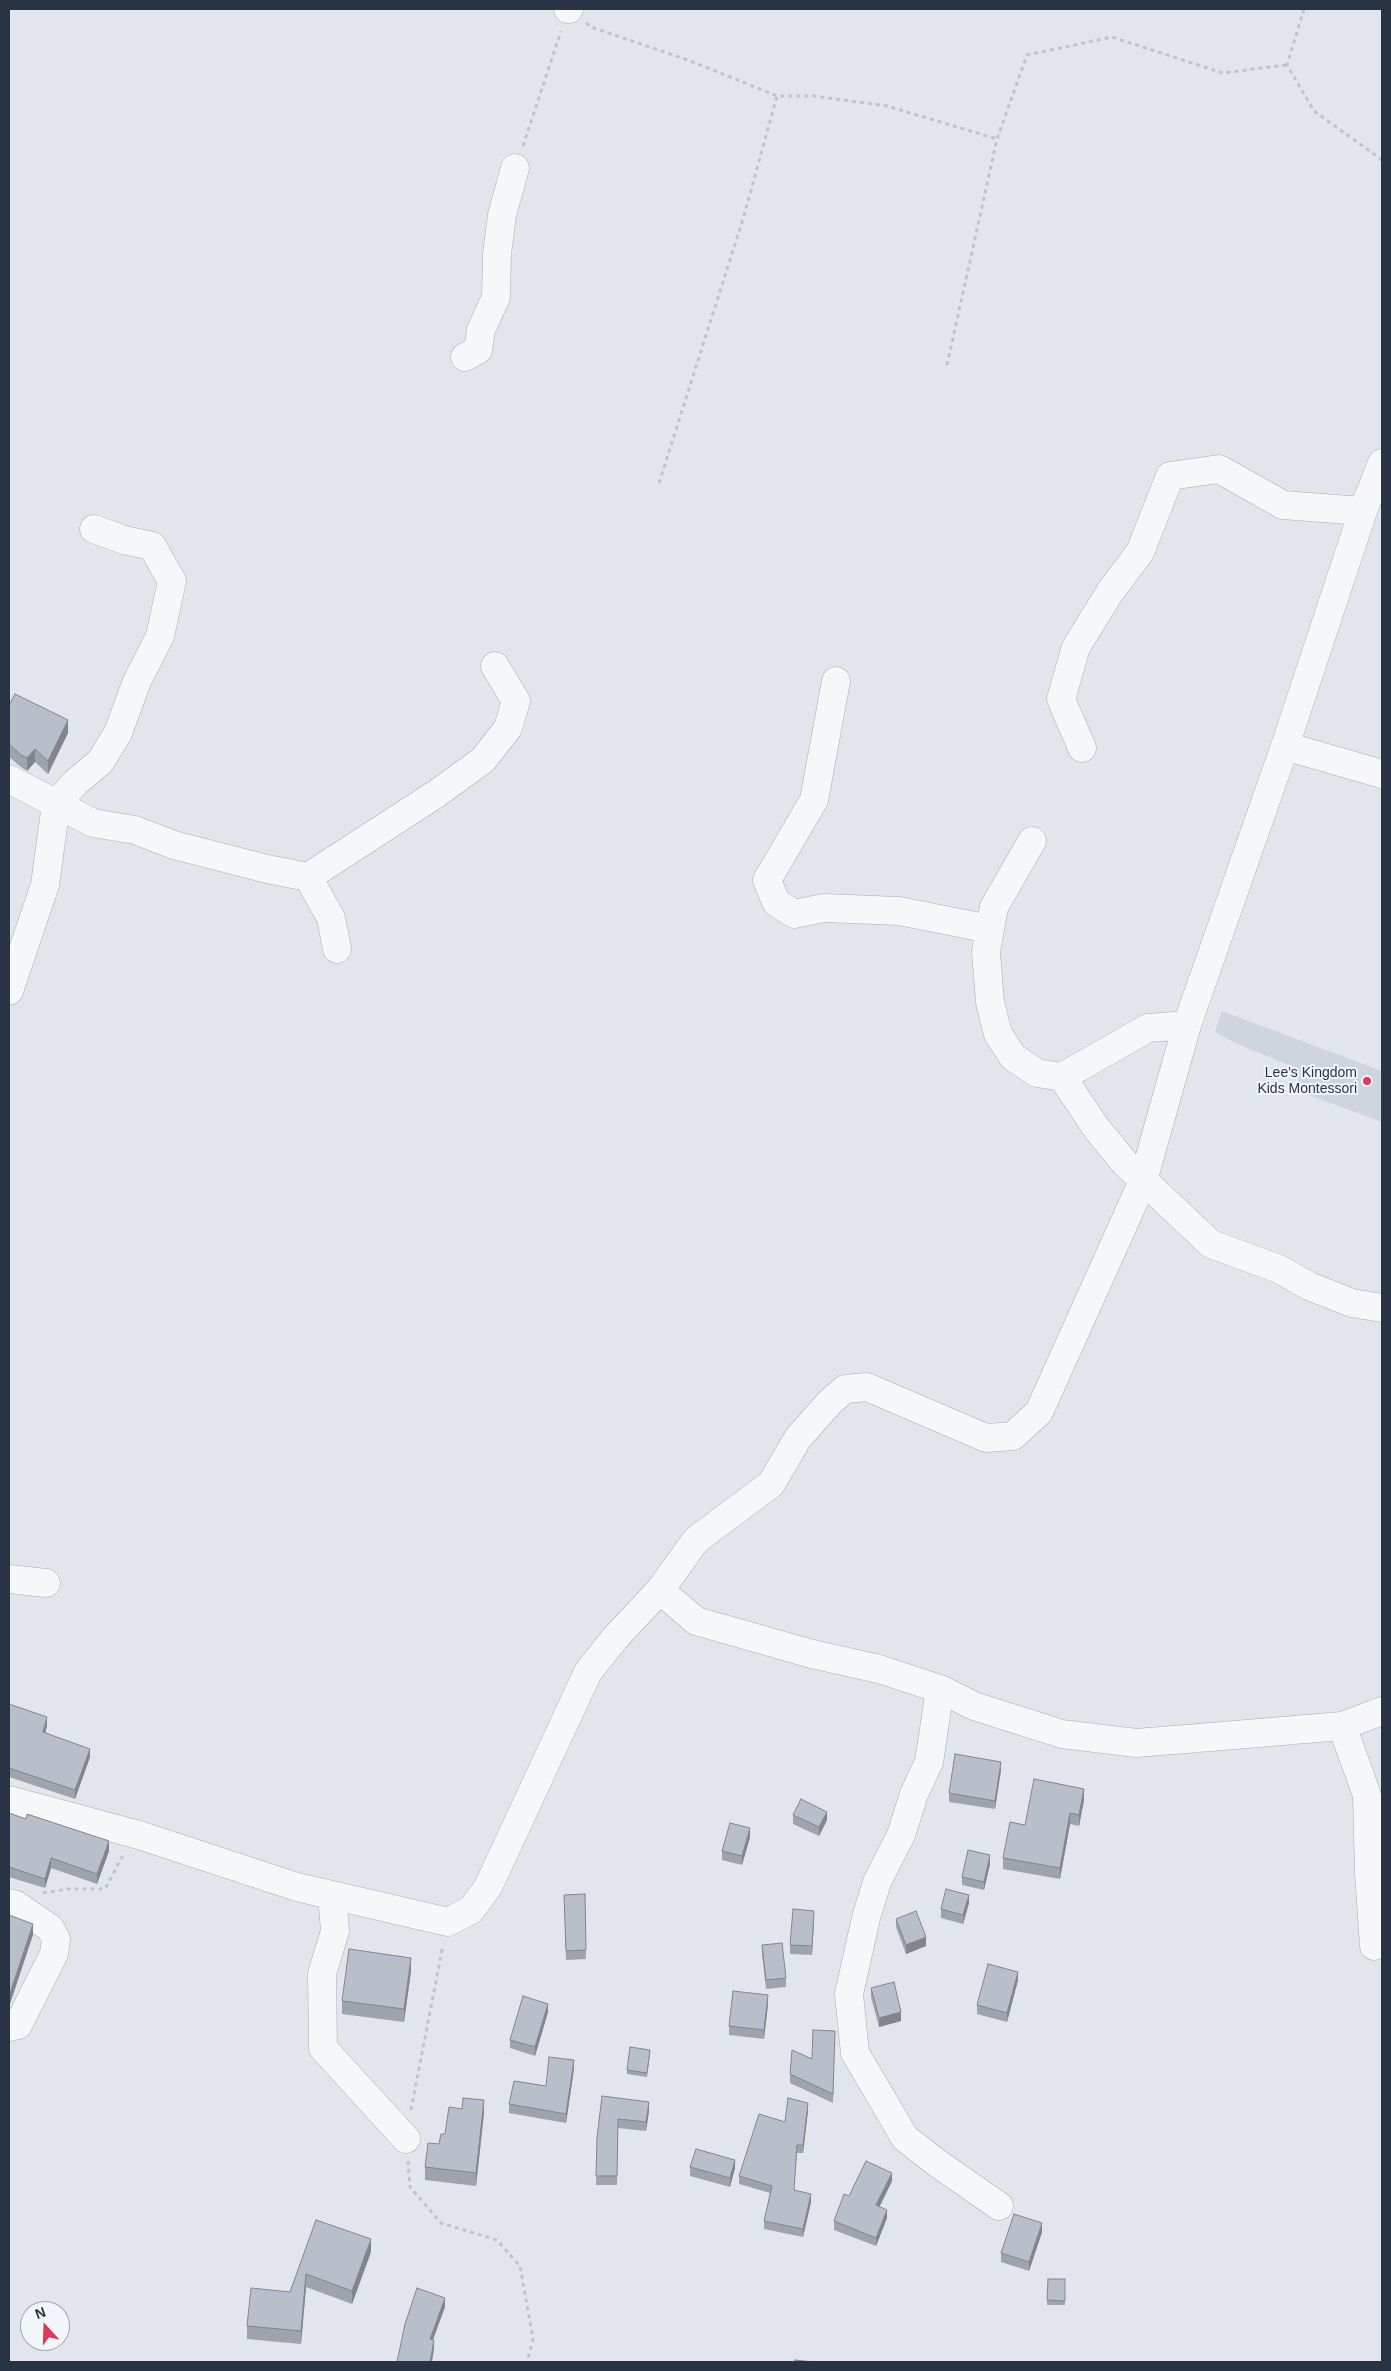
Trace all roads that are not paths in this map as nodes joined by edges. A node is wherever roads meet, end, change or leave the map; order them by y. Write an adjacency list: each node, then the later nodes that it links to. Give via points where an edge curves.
1 (516, 168): 2 (street, via 502,215 496,297 481,330 478,350)
2 (465, 357)
3 (1382, 464): 4 (street)
4 (1363, 511): 8 (street); 9 (street, via 1283,505 1219,468 1170,476 1140,552 1110,592 1076,647 1061,699)
5 (94, 529): 12 (street, via 152,546 172,581 160,636 137,681 118,733 100,762)
6 (495, 666): 14 (street, via 516,701 508,728 482,760 436,794)
7 (836, 681): 15 (street, via 814,800 768,880 776,902 794,914 824,908 898,910)
8 (1285, 746): 10 (street); 18 (street)
9 (1082, 748)
10 (1382, 774)
11 (9, 779): 12 (street)
12 (56, 804): 14 (street, via 93,823 135,830 174,845); 17 (street, via 45,885)
13 (1032, 841): 15 (street, via 994,907)
14 (308, 877): 16 (street, via 331,918)
15 (990, 929): 19 (street, via 986,952 990,1002 998,1034 1013,1057 1037,1073)
16 (337, 949)
17 (9, 991)
18 (1187, 1025): 19 (street, via 1148,1028); 20 (street)
19 (1062, 1077): 20 (street, via 1097,1129)
20 (1143, 1181): 21 (street, via 1211,1244 1279,1269 1309,1286 1352,1303); 24 (street, via 1039,1412 1013,1436 986,1438 867,1387 845,1389 798,1438 771,1484 696,1540)
21 (1382, 1308)
22 (9, 1580): 23 (street)
23 (46, 1583)
24 (660, 1590): 25 (street, via 696,1621); 29 (street, via 588,1672 488,1887 471,1910 448,1922)
25 (940, 1688): 27 (street, via 974,1706 1062,1734 1136,1743); 34 (street, via 929,1762 914,1794 901,1836 877,1882 866,1918 849,1994 855,2053 905,2138)
26 (1382, 1711): 27 (street)
27 (1342, 1726): 31 (street, via 1367,1795)
28 (9, 1800): 29 (street, via 139,1835)
29 (332, 1896): 33 (street, via 335,1931 322,1974 323,2048)
30 (12, 1904): 32 (street, via 50,1928 56,1939 54,1954 18,2025)
31 (1374, 1946)
32 (9, 2027)
33 (406, 2139)
34 (999, 2206)

